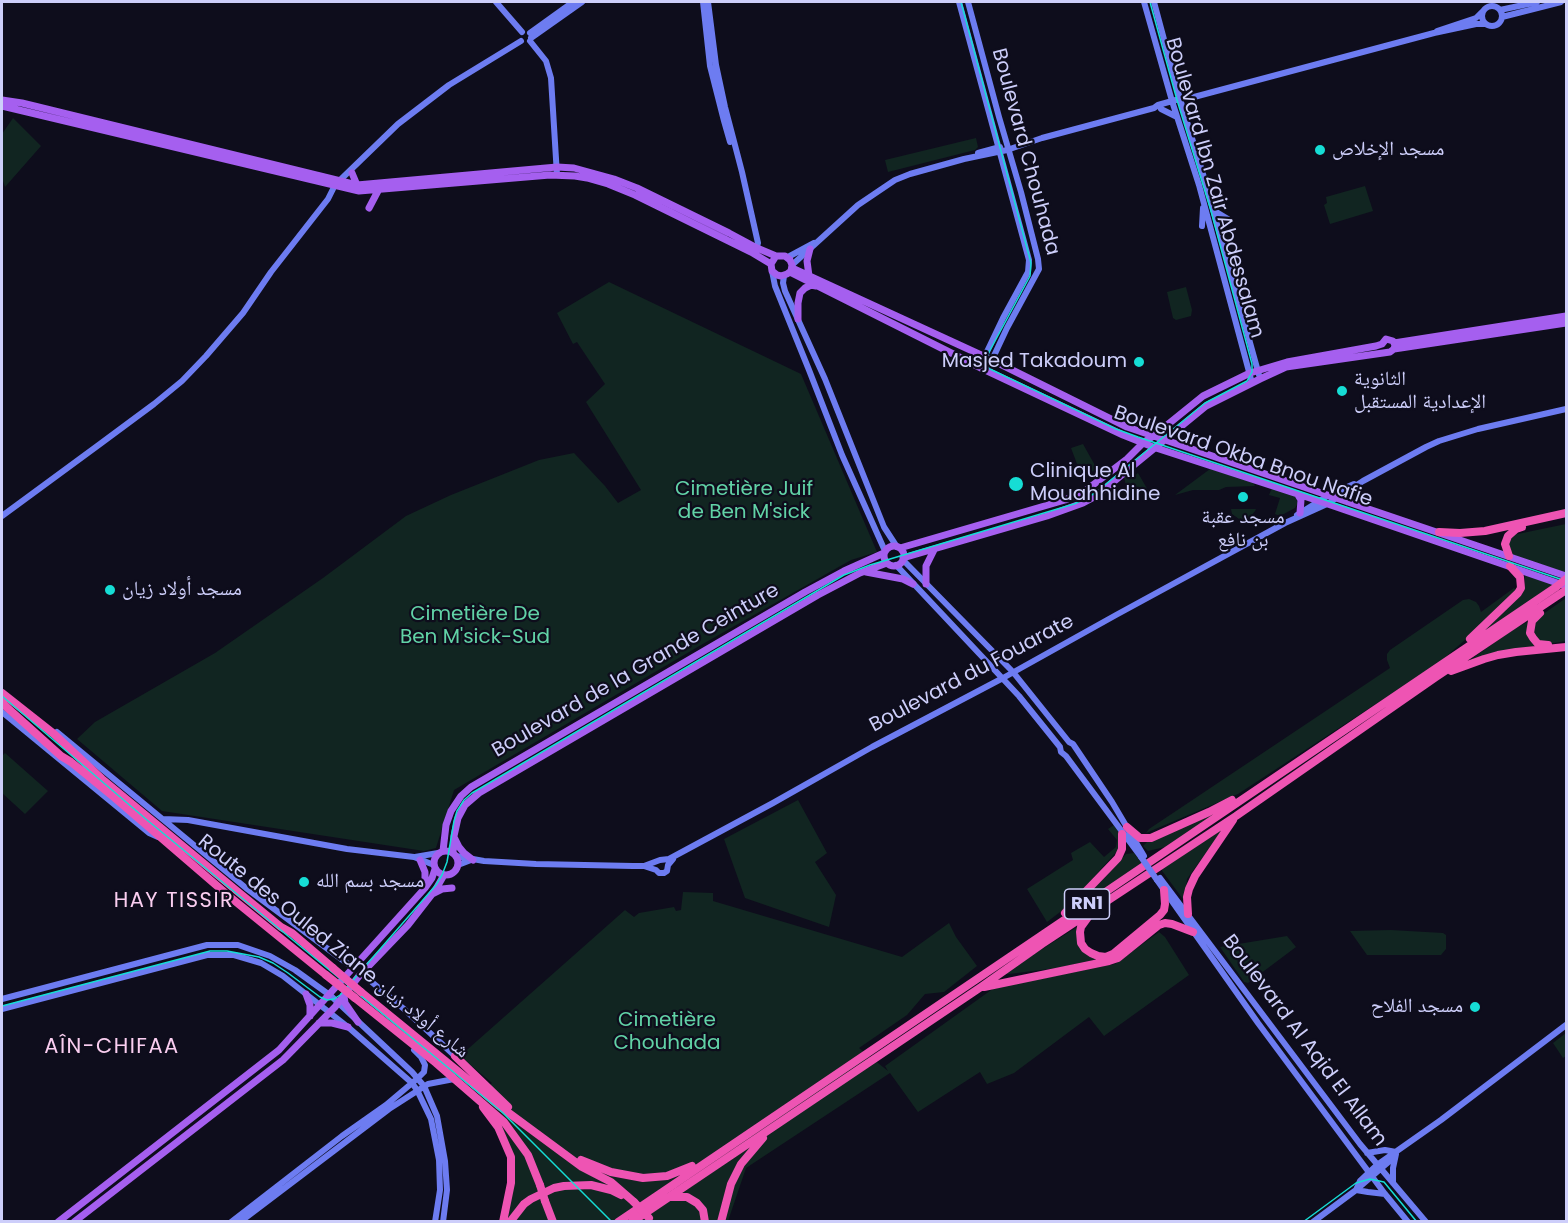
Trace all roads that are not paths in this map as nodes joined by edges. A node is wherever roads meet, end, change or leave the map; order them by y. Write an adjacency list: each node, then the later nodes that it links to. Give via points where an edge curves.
1 (496, 2): 18 (street)
2 (573, 2): 20 (street)
3 (582, 2): 20 (street)
4 (703, 2): 17 (street)
5 (708, 2): 17 (street)
6 (959, 2): 30 (street, Boulevard Chouhada)
7 (968, 2): 29 (street, Boulevard Chouhada)
8 (1144, 2): 24 (street, Boulevard Ibn Zair Abdessalam)
9 (1154, 2): 23 (street, Boulevard Ibn Zair Abdessalam)
10 (1537, 2): 13 (street)
11 (1561, 2): 14 (street)
12 (1483, 10): 13 (street, via 1491,5); 15 (street); 19 (street, via 1476,18)
13 (1501, 14): 14 (street); 15 (street, via 1497,25)
14 (1515, 15): 16 (street)
15 (1485, 24): 19 (street)
16 (1512, 24)
17 (709, 28): 43 (street, via 758,243)
18 (522, 33): 20 (street, via 526,31); 21 (street)
19 (1434, 33): 23 (street)
20 (530, 37): 21 (street, via 525,42); 32 (street, via 546,61 551,78)
21 (521, 40): 31 (street, via 439,92 398,124)
22 (2, 100): 33 (main road)
23 (1181, 101): 24 (street); 38 (street, Boulevard Ibn Zair Abdessalam)
24 (1172, 104): 26 (street); 27 (street); 28 (street, Boulevard Ibn Zair Abdessalam)
25 (2, 106): 33 (main road)
26 (1154, 108): 27 (street); 29 (street)
27 (1161, 109): 28 (street)
28 (1177, 117): 36 (street, Boulevard Ibn Zair Abdessalam)
29 (1008, 147): 30 (street); 56 (street, Boulevard Chouhada, via 1039,269)
30 (999, 150): 41 (street, via 895,180 858,205); 56 (street, Boulevard Chouhada, via 1029,265)
31 (353, 170): 33 (street); 34 (main road)
32 (557, 171): 34 (main road); 35 (main road); 43 (main road, via 574,168 614,179)
33 (340, 184): 34 (main road); 35 (main road, via 359,191); 78 (street, via 236,323 182,381)
34 (357, 184)
35 (379, 189): 37 (main road)
36 (1204, 205): 40 (street); 59 (street, Boulevard Ibn Zair Abdessalam)
37 (369, 208)
38 (1213, 210): 39 (street); 57 (street, Boulevard Ibn Zair Abdessalam)
39 (1228, 219)
40 (1202, 226)
41 (817, 242): 42 (street); 45 (street)
42 (810, 249): 47 (street); 48 (main road)
43 (754, 250): 44 (main road); 46 (main road)
44 (776, 256): 45 (main road); 46 (main road)
45 (788, 257): 47 (main road)
46 (771, 267): 47 (main road, via 777,275); 84 (street, via 777,293)
47 (789, 270): 48 (main road, Boulevard Okba Bnou Nafie); 49 (main road, Boulevard Okba Bnou Nafie); 51 (street, via 783,286)
48 (809, 276): 56 (main road, Boulevard Okba Bnou Nafie)
49 (818, 286): 51 (main road, via 807,286 800,293); 58 (main road, Boulevard Okba Bnou Nafie)
50 (1566, 316): 54 (main road)
51 (798, 319): 82 (street, via 884,527)
52 (1566, 322): 54 (main road)
53 (1382, 344): 54 (main road, via 1389,339); 55 (main road); 57 (main road)
54 (1394, 346): 55 (main road)
55 (1385, 352): 60 (main road, via 1295,366)
56 (988, 359): 58 (street, Boulevard Chouhada); 64 (main road, Boulevard Okba Bnou Nafie, via 1103,416)
57 (1257, 370): 59 (main road); 60 (street, Boulevard Ibn Zair Abdessalam)
58 (986, 371): 66 (main road, Boulevard Okba Bnou Nafie)
59 (1249, 374): 61 (street, Boulevard Ibn Zair Abdessalam); 64 (main road, via 1203,396)
60 (1260, 379): 61 (main road)
61 (1252, 383): 63 (main road, via 1206,406)
62 (1566, 409): 69 (street, Boulevard du Fouarate, via 1438,441)
63 (1175, 433): 65 (main road); 67 (main road)
64 (1153, 436): 65 (main road, Boulevard Okba Bnou Nafie); 66 (main road)
65 (1166, 440): 67 (main road, Boulevard Okba Bnou Nafie); 68 (main road)
66 (1143, 443): 68 (main road, Boulevard Okba Bnou Nafie); 82 (main road, via 1101,480 1065,500)
67 (1177, 444): 72 (main road, Boulevard Okba Bnou Nafie)
68 (1157, 448): 71 (main road, Boulevard Okba Bnou Nafie); 83 (main road, via 1083,503)
69 (1363, 481): 70 (street, Boulevard du Fouarate); 72 (street, Boulevard du Fouarate)
70 (1348, 492): 72 (street, Boulevard du Fouarate); 74 (main road)
71 (1298, 495): 73 (main road, Boulevard Okba Bnou Nafie); 76 (main road, via 1302,501)
72 (1333, 497): 73 (street, Boulevard du Fouarate); 74 (main road, Boulevard Okba Bnou Nafie); 75 (street, Boulevard du Fouarate)
73 (1319, 501): 75 (main road, Boulevard Okba Bnou Nafie); 76 (street, Boulevard du Fouarate)
74 (1348, 502): 81 (main road, Boulevard Okba Bnou Nafie)
75 (1327, 504): 79 (street, Boulevard du Fouarate); 86 (main road, Boulevard Okba Bnou Nafie)
76 (1300, 513): 79 (street, Boulevard du Fouarate)
77 (1566, 515): 80 (highway); 86 (highway, via 1516,529 1505,541)
78 (2, 516)
79 (1285, 524): 95 (street, Boulevard du Fouarate)
80 (1512, 526): 81 (highway); 86 (highway, via 1502,537)
81 (1439, 532): 86 (main road, Boulevard Okba Bnou Nafie)
82 (898, 548): 84 (main road, via 889,547); 85 (main road)
83 (934, 550): 85 (main road); 92 (main road, via 926,566)
84 (884, 552): 87 (main road); 120 (main road, Boulevard de la Grande Ceinture, via 805,592 471,787 451,811)
85 (903, 559): 88 (main road); 92 (street)
86 (1506, 560): 90 (main road, Boulevard Okba Bnou Nafie); 93 (main road, Boulevard Okba Bnou Nafie); 96 (highway, via 1520,577 1518,593)
87 (887, 563): 88 (main road); 89 (main road, Boulevard de la Grande Ceinture)
88 (896, 565): 91 (street)
89 (864, 572): 91 (main road); 118 (main road, Boulevard de la Grande Ceinture, via 478,793 461,811)
90 (1566, 578): 96 (highway, RN1, bridge)
91 (913, 584): 97 (street)
92 (926, 584): 95 (street)
93 (1566, 589): 94 (highway, via 1534,617 1530,628 1538,644); 96 (highway, RN1)
94 (1566, 645): 96 (highway, via 1498,655)
95 (1013, 672): 97 (street, Boulevard du Fouarate); 102 (street)
96 (1435, 673): 107 (highway, RN1); 113 (highway, RN1)
97 (1003, 678): 103 (street); 125 (street, Boulevard du Fouarate)
98 (2, 691): 101 (highway, Route des Ouled Ziane شارع أولاد زيان)
99 (2, 703): 109 (highway, Route des Ouled Ziane شارع أولاد زيان)
100 (2, 712): 108 (street)
101 (29, 712): 105 (street); 110 (highway, Route des Ouled Ziane شارع أولاد زيان)
102 (1069, 742): 103 (street); 104 (street)
103 (1060, 747): 106 (street)
104 (1075, 748): 106 (street); 116 (street, via 1107,795)
105 (85, 756): 110 (highway); 111 (street)
106 (1066, 756): 116 (street)
107 (1267, 782): 116 (highway, via 1151,838); 139 (highway, RN1)
108 (87, 783): 109 (highway); 119 (street, via 149,833)
109 (99, 785): 119 (highway, Route des Ouled Ziane شارع أولاد زيان)
110 (111, 786): 112 (highway, Route des Ouled Ziane شارع أولاد زيان)
111 (144, 805): 112 (highway); 114 (street)
112 (147, 815): 122 (highway, Route des Ouled Ziane شارع أولاد زيان)
113 (1236, 816): 136 (highway, RN1); 137 (highway, via 1194,876)
114 (162, 819): 115 (street); 117 (street)
115 (189, 820): 117 (street); 123 (street)
116 (1125, 831): 131 (street, bridge); 139 (highway, via 1118,858)
117 (178, 832): 122 (street)
118 (454, 836): 121 (main road, Boulevard de la Grande Ceinture); 124 (main road, via 459,848)
119 (163, 839): 141 (highway, Route des Ouled Ziane شارع أولاد زيان, via 230,897)
120 (441, 852): 121 (main road); 123 (street); 128 (main road, via 435,857)
121 (454, 855): 124 (street, Boulevard du Fouarate); 126 (main road)
122 (204, 859): 140 (street); 141 (highway, Route des Ouled Ziane شارع أولاد زيان, via 273,921 292,933)
123 (417, 859): 128 (street); 132 (main road, via 426,878)
124 (473, 860): 126 (street, Boulevard du Fouarate); 127 (street, Boulevard du Fouarate)
125 (663, 862): 127 (street, Boulevard du Fouarate); 129 (street, via 655,865); 129 (street, Boulevard du Fouarate, via 667,871)
126 (458, 865): 130 (main road, via 454,872)
127 (644, 866): 129 (street, Boulevard du Fouarate)
128 (434, 867): 130 (main road); 132 (main road)
129 (656, 870)
130 (444, 875): 135 (main road)
131 (1158, 879): 134 (street, Boulevard Al Aqid El Allam); 137 (street, Boulevard Al Aqid El Allam)
132 (425, 888): 140 (main road)
133 (452, 888): 135 (main road)
134 (1164, 890): 136 (highway, via 1165,904 1160,915 1106,957 1085,949 1080,938 1081,927); 138 (street, Boulevard Al Aqid El Allam)
135 (432, 894): 142 (main road)
136 (1094, 910): 143 (highway, RN1)
137 (1188, 914): 171 (street, Boulevard Al Aqid El Allam)
138 (1193, 932): 143 (highway, via 1165,923 1118,958); 173 (street, Boulevard Al Aqid El Allam)
139 (1039, 936): 168 (highway, RN1)
140 (352, 967): 145 (main road)
141 (330, 971): 146 (highway, Route des Ouled Ziane شارع أولاد زيان, bridge)
142 (361, 973): 147 (main road); 159 (street)
143 (981, 987): 167 (highway, RN1)
144 (306, 994): 150 (street); 151 (street, via 261,963 220,954); 153 (main road)
145 (328, 994): 148 (street, via 270,956 228,944 194,948); 149 (street); 150 (main road)
146 (358, 995): 158 (highway, Route des Ouled Ziane شارع أولاد زيان); 166 (highway, Route des Ouled Ziane شارع أولاد زيان)
147 (344, 996): 149 (main road); 154 (main road)
148 (2, 999)
149 (339, 1003): 152 (main road); 154 (street)
150 (320, 1004): 152 (street); 153 (main road)
151 (2, 1009)
152 (330, 1012): 155 (main road); 157 (street)
153 (310, 1016): 181 (main road, via 270,1058)
154 (358, 1022): 160 (street)
155 (319, 1023): 157 (main road); 182 (main road, via 276,1066)
156 (1566, 1025): 170 (street)
157 (348, 1027): 162 (street)
158 (401, 1036): 160 (street, via 424,1063 425,1070); 161 (highway, Route des Ouled Ziane شارع أولاد زيان)
159 (455, 1056): 166 (highway)
160 (418, 1078): 162 (street); 163 (street)
161 (454, 1078): 163 (street); 165 (highway, Route des Ouled Ziane شارع أولاد زيان)
162 (412, 1083): 164 (street); 183 (street)
163 (424, 1086): 164 (street); 179 (street, via 436,1112 443,1143 447,1181)
164 (417, 1090): 179 (street, via 431,1119); 184 (street)
165 (474, 1095): 187 (highway, via 498,1127 511,1157 511,1183); 189 (highway, Route des Ouled Ziane شارع أولاد زيان, bridge, via 504,1122 528,1155)
166 (518, 1119): 169 (highway, Route des Ouled Ziane شارع أولاد زيان)
167 (779, 1123): 177 (highway, RN1); 193 (highway, via 741,1164)
168 (736, 1140): 169 (highway, via 688,1169 656,1178 611,1172); 190 (highway, RN1)
169 (561, 1152): 178 (highway, Route des Ouled Ziane شارع أولاد زيان, via 611,1182)
170 (1397, 1152): 171 (street); 172 (street); 174 (street)
171 (1367, 1153): 172 (street, Boulevard Al Aqid El Allam)
172 (1379, 1167): 173 (street); 174 (street, Boulevard Al Aqid El Allam)
173 (1370, 1174): 175 (street); 176 (street, Boulevard Al Aqid El Allam)
174 (1393, 1184): 196 (street, Boulevard Al Aqid El Allam)
175 (1356, 1190): 176 (street); 194 (street)
176 (1385, 1194): 195 (street, Boulevard Al Aqid El Allam)
177 (670, 1197): 191 (highway, RN1); 192 (highway, via 693,1200 703,1210)
178 (632, 1200): 180 (highway, Route des Ouled Ziane شارع أولاد زيان, bridge); 188 (highway, via 591,1185 564,1186 531,1199)
179 (442, 1208): 185 (street); 186 (street)
180 (651, 1220)
181 (58, 1221)
182 (74, 1221)
183 (231, 1221)
184 (240, 1221)
185 (435, 1221)
186 (442, 1221)
187 (503, 1221)
188 (510, 1221)
189 (553, 1221)
190 (618, 1221)
191 (632, 1221)
192 (705, 1221)
193 (719, 1221)
194 (1313, 1221)
195 (1408, 1221)
196 (1426, 1221)

